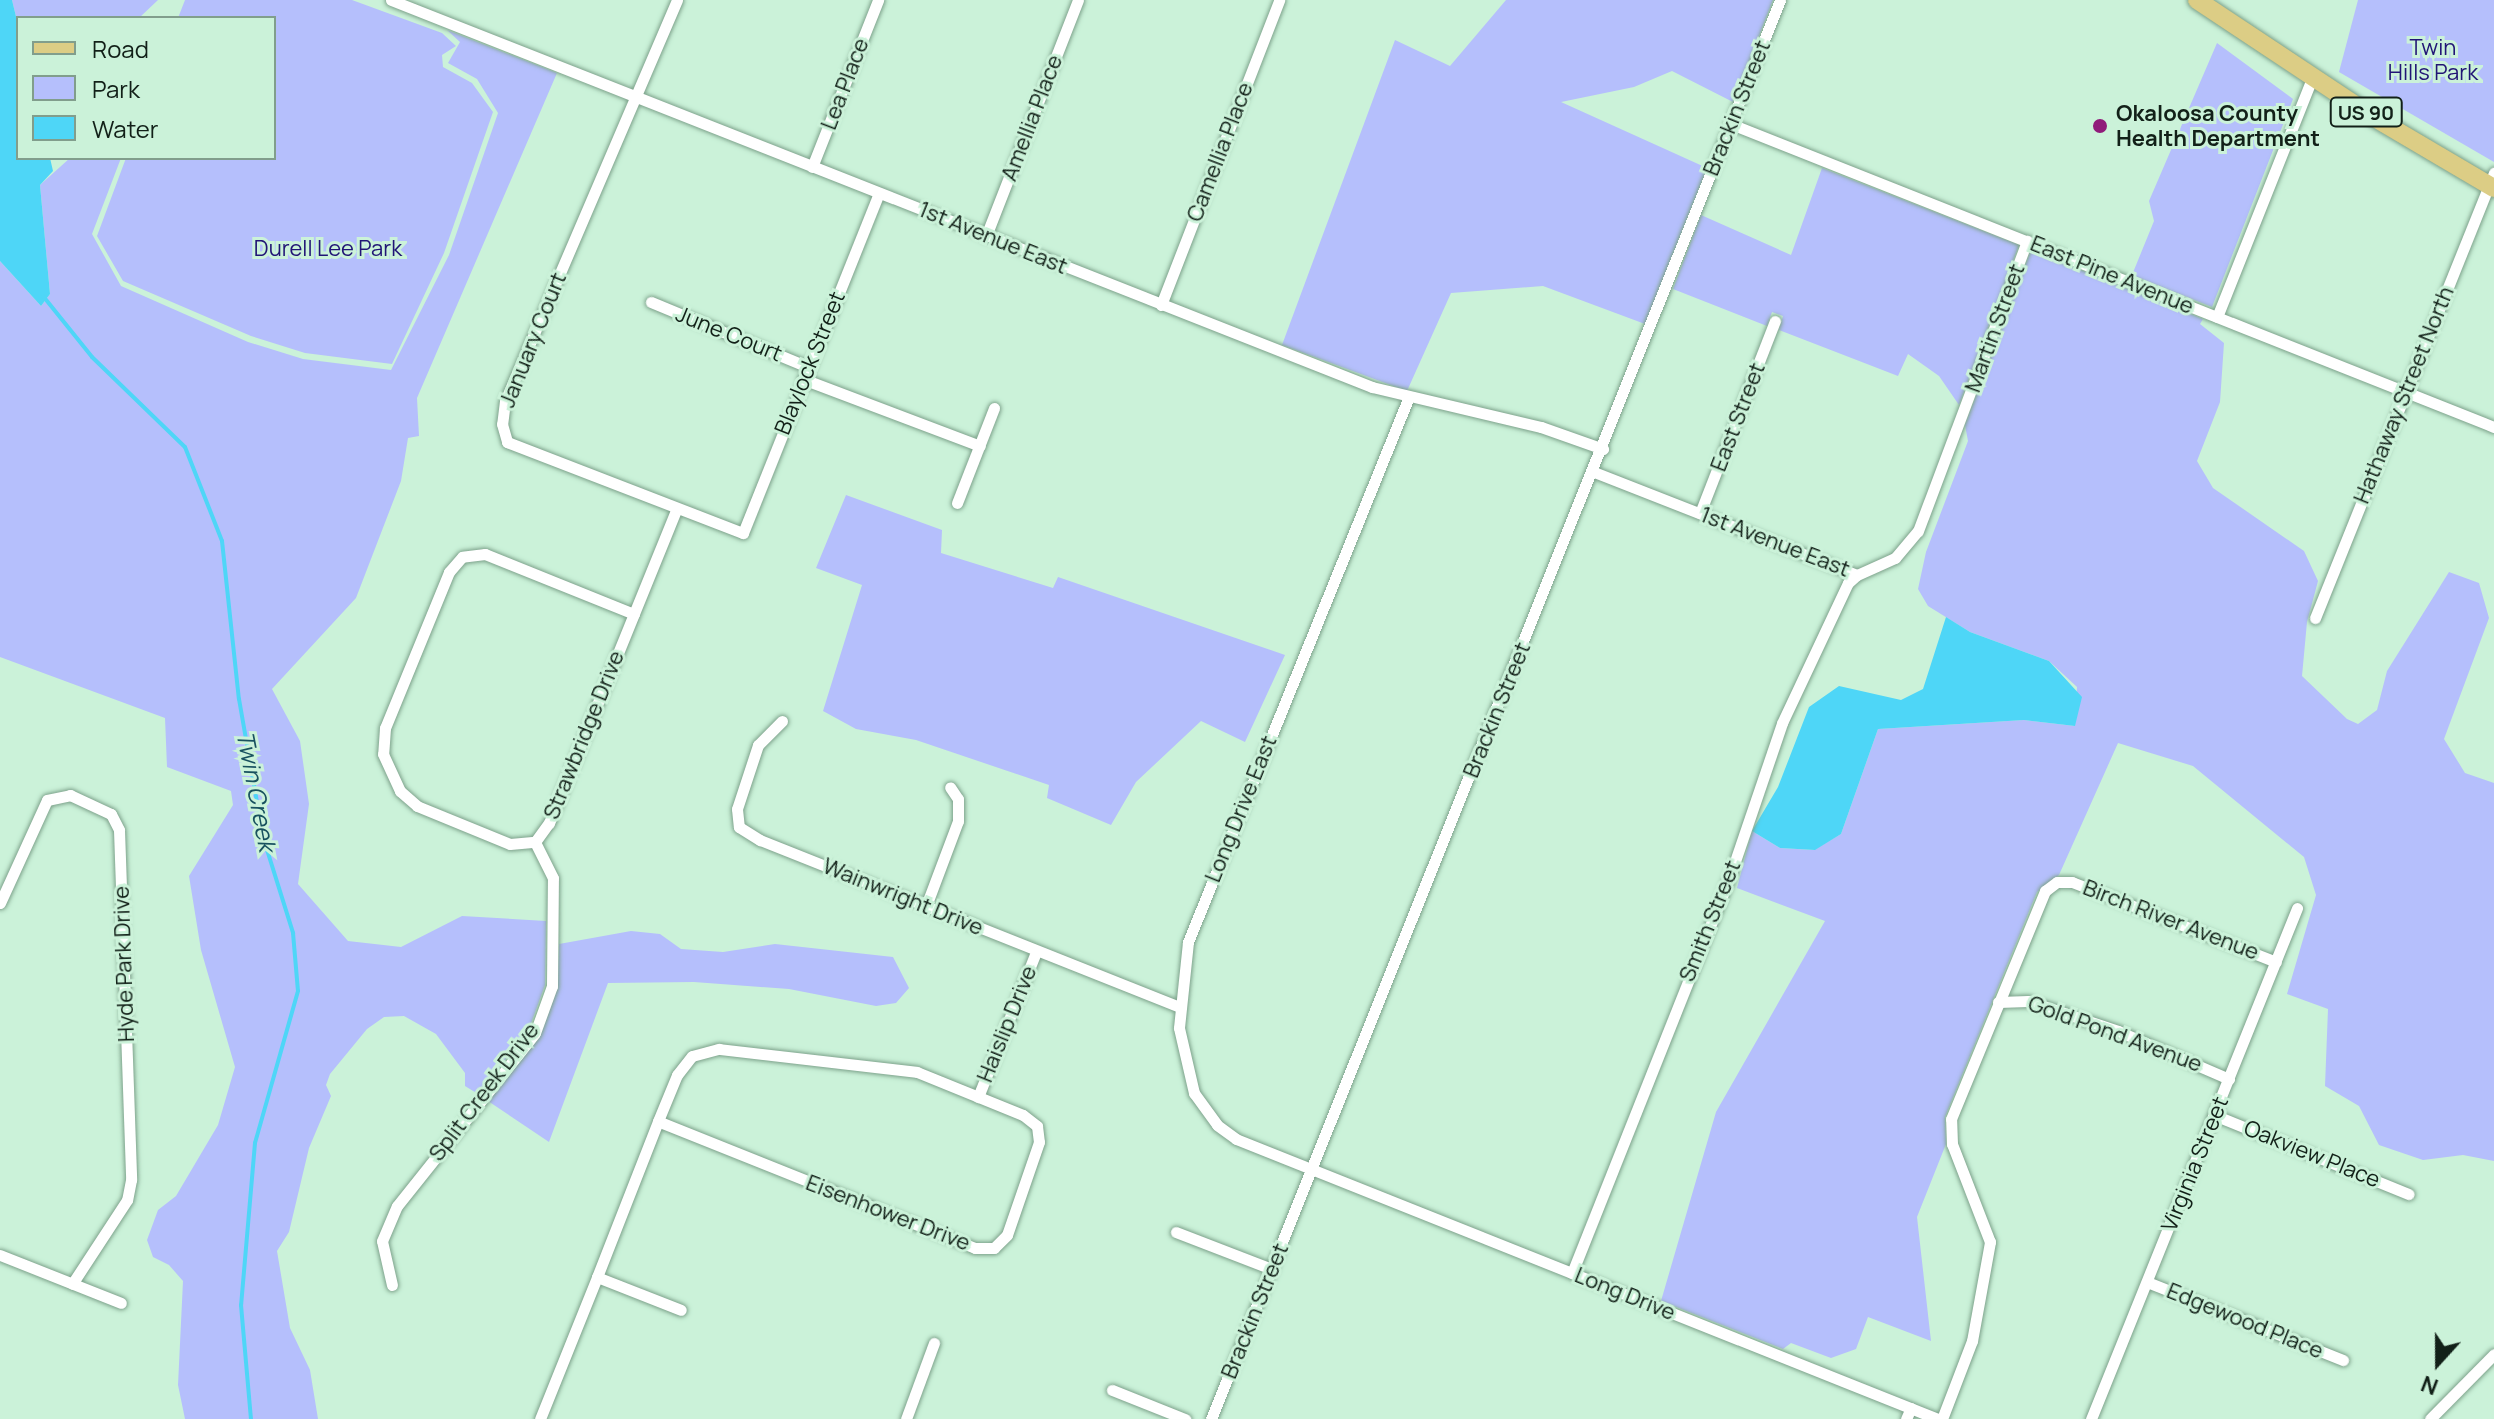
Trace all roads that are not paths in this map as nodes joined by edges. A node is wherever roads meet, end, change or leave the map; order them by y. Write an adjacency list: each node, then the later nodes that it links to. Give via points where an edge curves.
1 (391, 0): 9 (street, 1st Avenue East)
2 (677, 0): 9 (street)
3 (878, 0): 11 (street, Lea Place)
4 (1078, 0): 14 (street, Amellia Place)
5 (1279, 0): 17 (street, Camellia Place)
6 (1780, 0): 10 (street, Brackin Street)
7 (2197, 0): 8 (main road, US 90)
8 (2312, 78): 12 (main road, US 90); 18 (street)
9 (639, 97): 11 (street, 1st Avenue East); 31 (street, January Court, via 511,386 502,424 507,442)
10 (1731, 124): 15 (street, East Pine Avenue); 28 (street, Brackin Street)
11 (812, 167): 13 (street, 1st Avenue East)
12 (2492, 182): 22 (street, Hathaway Street North)
13 (879, 193): 14 (street, 1st Avenue East); 20 (street, Blaylock Street)
14 (986, 236): 17 (street, 1st Avenue East)
15 (2027, 241): 18 (street, East Pine Avenue); 25 (street, Martin Street)
16 (651, 302): 20 (street, June Court)
17 (1161, 305): 23 (street, 1st Avenue East)
18 (2217, 317): 22 (street, East Pine Avenue)
19 (1775, 321): 32 (street, East Street)
20 (808, 367): 21 (street, Blaylock Street)
21 (803, 379): 27 (street); 33 (street, Blaylock Street)
22 (2407, 394): 26 (street, East Pine Avenue); 36 (street, Hathaway Street North)
23 (1408, 399): 28 (street, 1st Avenue East, via 1541,427); 46 (street, Long Drive East, via 1193,926)
24 (994, 408): 27 (street)
25 (1962, 415): 34 (street, 1st Avenue East, via 1914,538 1895,558)
26 (2494, 427)
27 (980, 446): 30 (street)
28 (1603, 449): 29 (street, Brackin Street)
29 (1594, 472): 32 (street, 1st Avenue East); 51 (street, Brackin Street)
30 (957, 503)
31 (676, 510): 33 (street, January Court); 35 (street, Strawbridge Drive)
32 (1700, 513): 34 (street, 1st Avenue East)
33 (743, 533)
34 (1857, 575): 56 (street, Smith Street, via 1848,583 1782,723 1731,873)
35 (634, 614): 39 (street, Strawbridge Drive, via 549,823); 39 (street, Strawbridge Drive, via 485,554 462,557 449,572 385,728 383,754 400,791 417,806 510,844)
36 (2315, 618)
37 (782, 721): 41 (street, Wainwright Drive, via 758,745 737,809 739,827)
38 (950, 787): 41 (street, via 958,799 958,821)
39 (535, 842): 60 (street, Split Creek Drive, via 553,878 552,986 535,1033 397,1206 382,1241)
40 (0, 903): 59 (street, Hyde Park Drive, via 47,800 70,795 111,814 119,830 131,1180 127,1200)
41 (926, 906): 43 (street, Wainwright Drive)
42 (2297, 908): 44 (street, Virginia Street)
43 (1036, 952): 46 (street, Wainwright Drive); 48 (street, Haislip Drive)
44 (2276, 962): 45 (street, Birch River Avenue, via 2065,880 2042,894); 47 (street, Virginia Street)
45 (1998, 1002): 47 (street, Gold Pond Avenue, via 2028,1001 2118,1031); 72 (street, via 1951,1119 1952,1144 1990,1242 1972,1341)
46 (1179, 1007): 51 (street, Long Drive East, via 1182,1047 1206,1114 1236,1139)
47 (2229, 1079): 49 (street, Virginia Street)
48 (978, 1097): 50 (street, Eisenhower Drive, via 917,1072 719,1049 692,1056 677,1075); 50 (street, Eisenhower Drive, via 1023,1115 1037,1126 1039,1142 1007,1235 994,1248 975,1248)
49 (2214, 1115): 52 (street, Oakview Place); 58 (street, Virginia Street)
50 (658, 1121): 57 (street, Eisenhower Drive)
51 (1312, 1169): 55 (street, Brackin Street); 56 (street, Long Drive)
52 (2409, 1194)
53 (1176, 1232): 55 (street)
54 (0, 1255): 59 (street)
55 (1272, 1269): 71 (street, Brackin Street)
56 (1572, 1273): 67 (street, Long Drive)
57 (597, 1277): 62 (street); 68 (street, Eisenhower Drive)
58 (2147, 1282): 65 (street, Edgewood Place); 73 (street, Virginia Street)
59 (72, 1284): 61 (street)
60 (392, 1285)
61 (121, 1303)
62 (681, 1310)
63 (934, 1343): 69 (street)
64 (2494, 1354): 74 (street)
65 (2343, 1360)
66 (1112, 1390): 70 (street)
67 (1908, 1414): 72 (street, Long Drive)
68 (540, 1419)
69 (906, 1419)
70 (1185, 1419)
71 (1211, 1419)
72 (1940, 1419)
73 (2091, 1419)
74 (2430, 1419)

